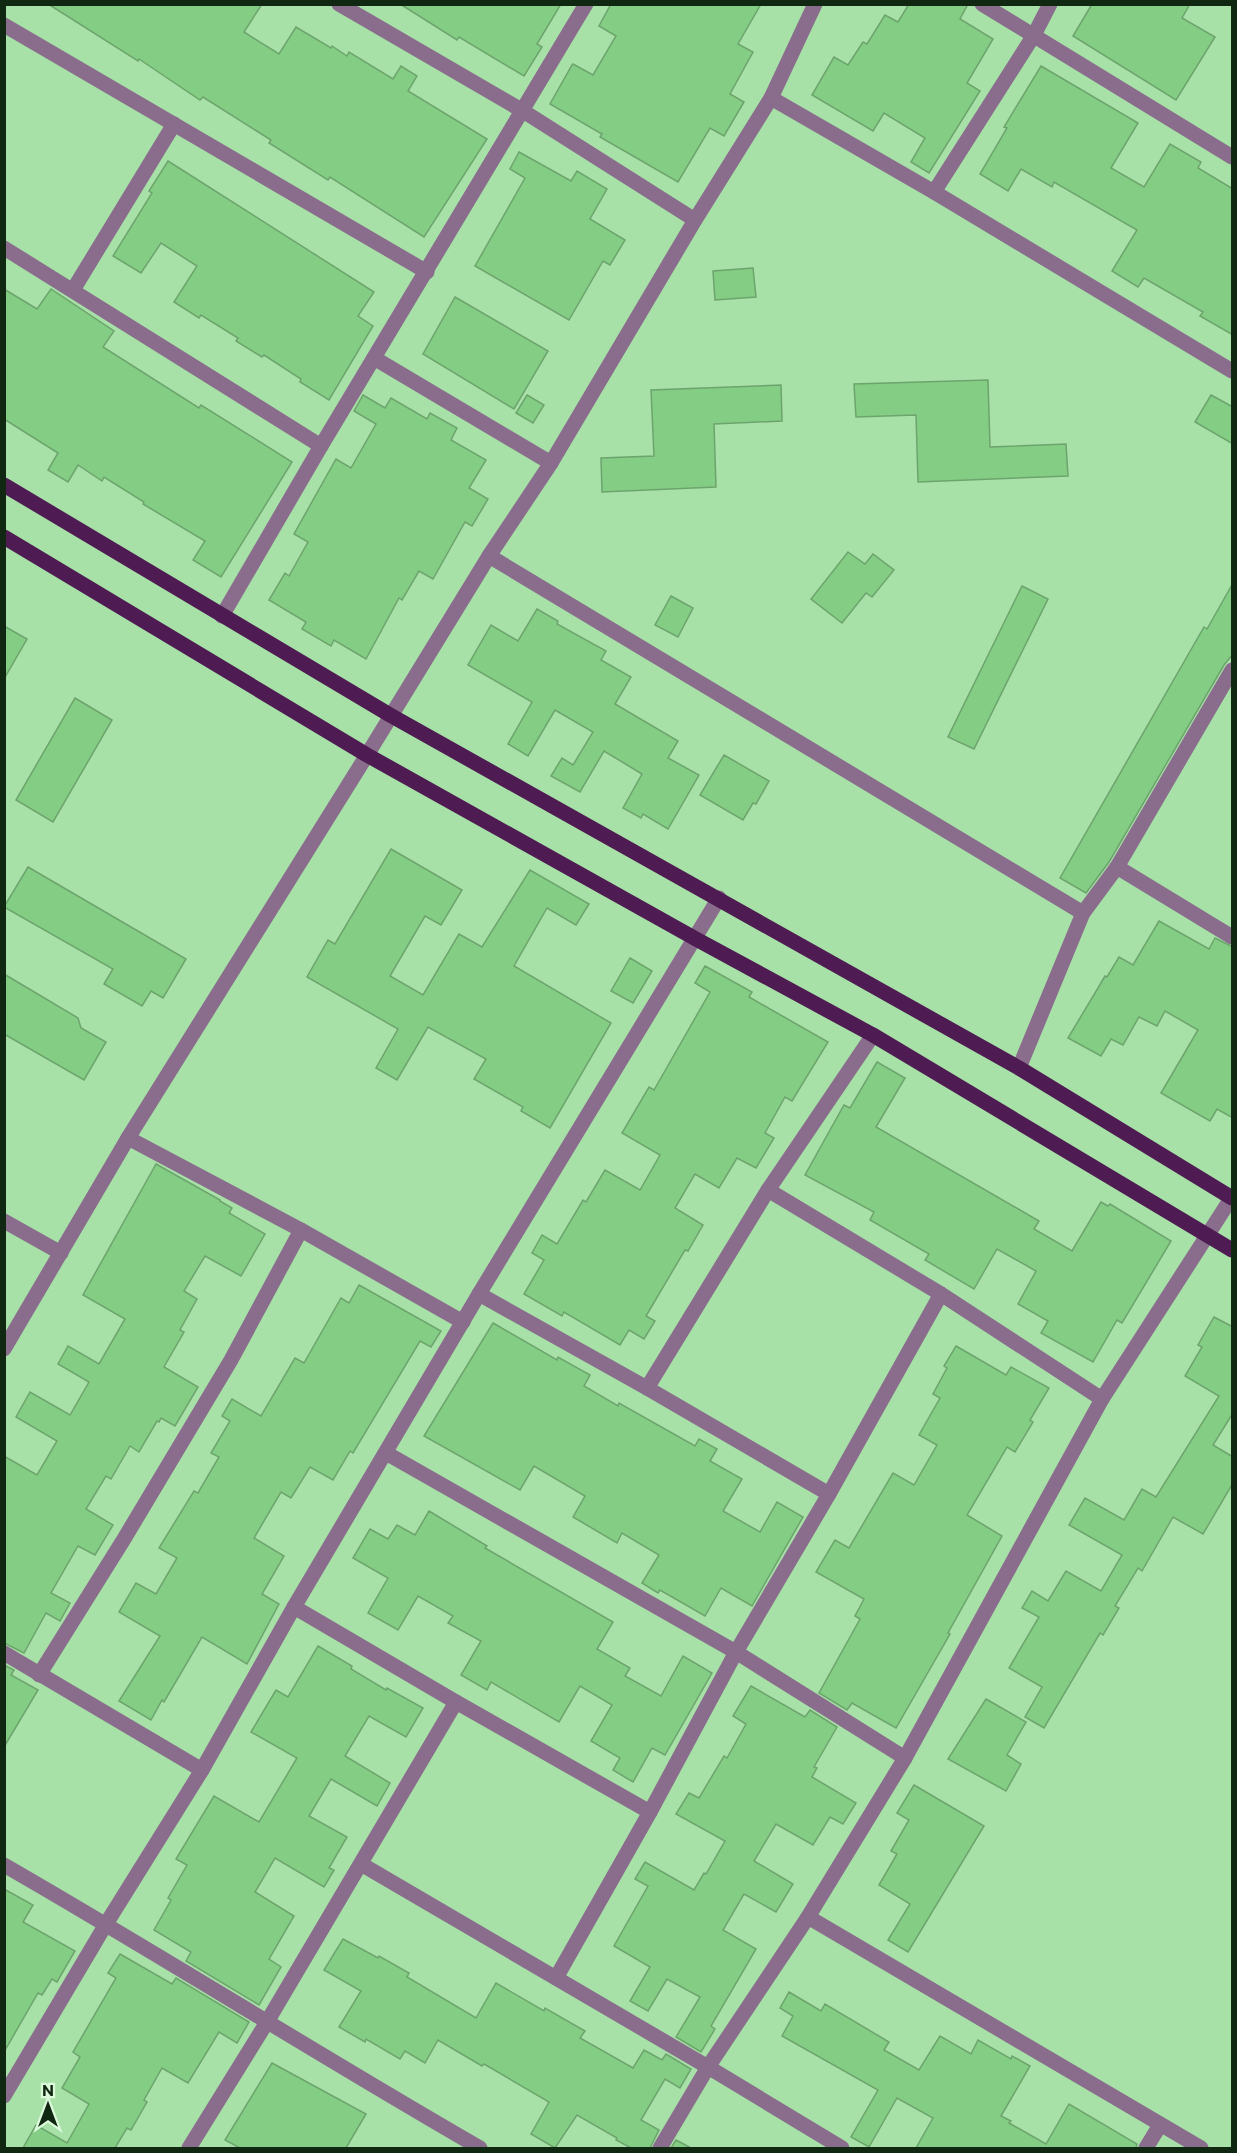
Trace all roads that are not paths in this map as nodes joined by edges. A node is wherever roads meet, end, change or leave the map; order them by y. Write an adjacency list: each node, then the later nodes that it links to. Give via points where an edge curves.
1 (339, 4): 9 (street)
2 (586, 4): 9 (street)
3 (815, 4): 8 (street)
4 (982, 4): 7 (street)
5 (1050, 4): 7 (street)
6 (4, 25): 10 (street)
7 (1034, 35): 11 (street); 12 (street)
8 (771, 98): 12 (street); 13 (street)
9 (523, 111): 13 (street); 15 (street)
10 (174, 124): 15 (street); 16 (street)
11 (1233, 158)
12 (934, 192): 18 (street)
13 (695, 220): 20 (street)
14 (4, 248): 16 (street)
15 (427, 272): 17 (street)
16 (73, 291): 19 (street)
17 (374, 358): 19 (street); 20 (street)
18 (1233, 371)
19 (321, 446): 24 (street)
20 (551, 463): 23 (street)
21 (4, 484): 24 (main road)
22 (4, 537): 27 (main road)
23 (489, 556): 26 (street); 30 (street)
24 (222, 616): 26 (main road)
25 (1233, 670): 28 (street)
26 (390, 715): 27 (street); 29 (main road)
27 (367, 756): 32 (main road); 35 (street)
28 (1117, 867): 30 (street); 31 (street)
29 (719, 898): 32 (street); 34 (main road)
30 (1083, 913): 34 (street)
31 (1233, 937)
32 (696, 939): 33 (main road); 43 (street)
33 (873, 1035): 36 (street); 40 (main road)
34 (1019, 1068): 37 (main road)
35 (128, 1138): 39 (street); 42 (street)
36 (768, 1190): 44 (street); 47 (street)
37 (1232, 1198): 40 (street)
38 (4, 1221): 42 (street)
39 (301, 1230): 45 (street); 54 (street, via 231,1360)
40 (1208, 1235): 41 (main road); 48 (street)
41 (1233, 1250)
42 (61, 1253): 46 (street)
43 (479, 1294): 45 (street); 47 (street)
44 (941, 1294): 48 (street); 50 (street)
45 (463, 1322): 49 (street)
46 (4, 1349)
47 (647, 1388): 50 (street)
48 (1102, 1399): 56 (street)
49 (386, 1453): 51 (street); 52 (street)
50 (829, 1494): 52 (street)
51 (294, 1608): 55 (street); 57 (street)
52 (736, 1652): 56 (street); 58 (street)
53 (4, 1653): 54 (street)
54 (39, 1675): 57 (street)
55 (456, 1702): 58 (street); 59 (street)
56 (905, 1758): 61 (street)
57 (202, 1770): 62 (street)
58 (650, 1812): 63 (street)
59 (362, 1864): 63 (street); 64 (street)
60 (4, 1865): 62 (street)
61 (808, 1917): 65 (street); 67 (street)
62 (106, 1923): 64 (street); 66 (street)
63 (556, 1978): 65 (street)
64 (267, 2022): 68 (street); 69 (street)
65 (708, 2067): 70 (street); 71 (street)
66 (4, 2096)
67 (1160, 2125): 72 (street); 73 (street)
68 (189, 2148)
69 (480, 2148)
70 (660, 2148)
71 (842, 2148)
72 (1146, 2148)
73 (1201, 2148)

